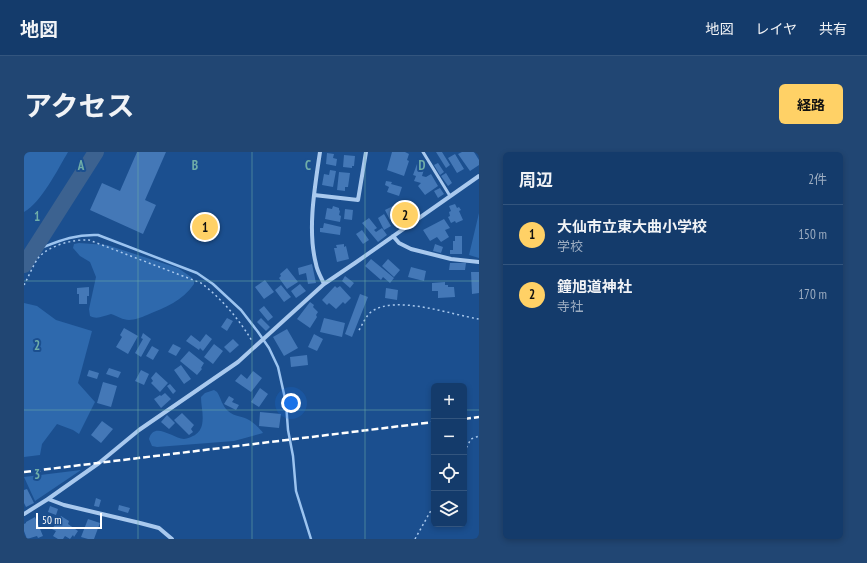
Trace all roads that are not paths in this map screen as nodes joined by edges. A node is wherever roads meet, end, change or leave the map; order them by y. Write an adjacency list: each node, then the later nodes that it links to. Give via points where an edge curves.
1 (320, 152): 5 (street)
2 (366, 152): 5 (street, via 358,200)
3 (424, 152): 6 (lane)
4 (479, 176): 6 (street)
5 (314, 195): 9 (street, via 313,247 316,265)
6 (450, 196): 7 (street)
7 (393, 236): 8 (street, via 398,243 411,249 451,259); 9 (street)
8 (479, 262)
9 (324, 284): 10 (street, via 238,362 139,430 99,463)
10 (48, 499): 11 (street); 12 (street, via 160,528)
11 (24, 514)
12 (172, 539)

